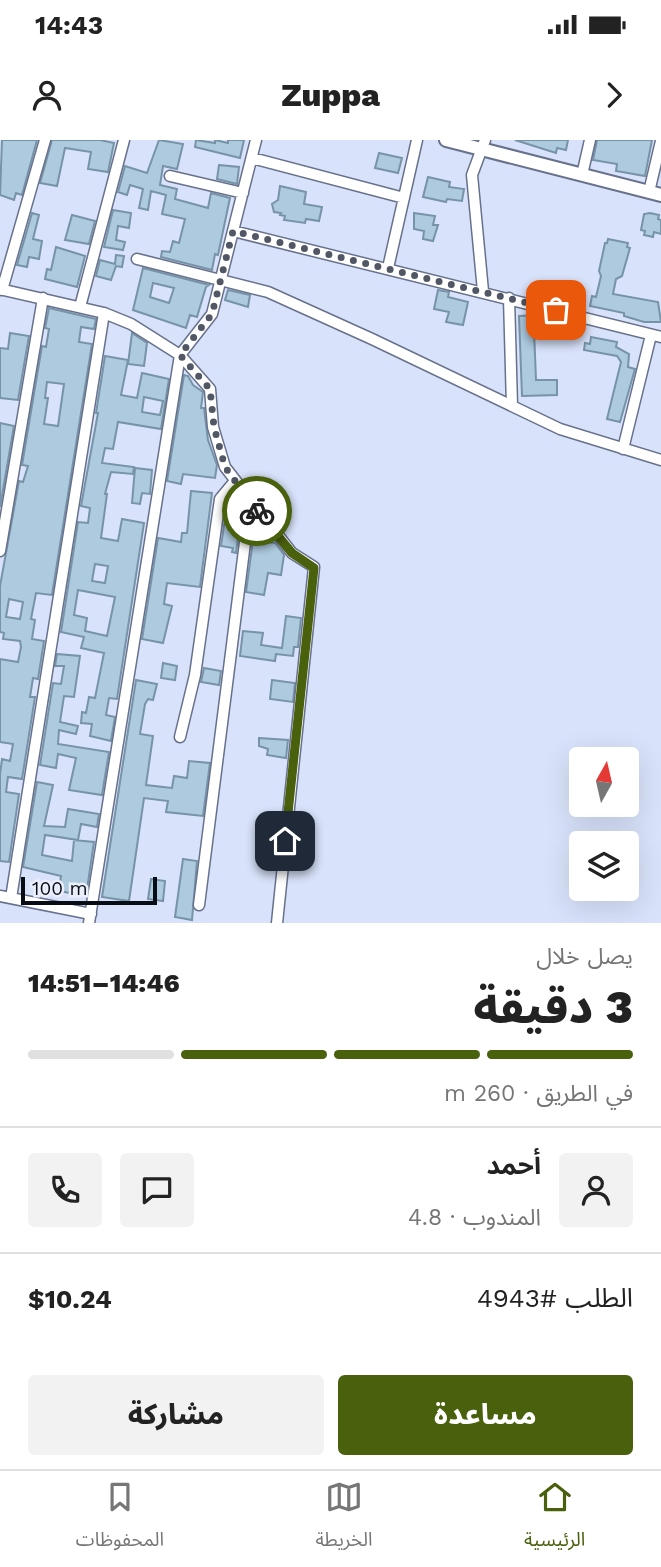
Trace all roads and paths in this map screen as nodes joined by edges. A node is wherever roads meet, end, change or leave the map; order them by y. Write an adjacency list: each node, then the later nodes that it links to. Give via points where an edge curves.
1 (46, 140): 19 (street)
2 (124, 140): 23 (street)
3 (256, 140): 9 (street)
4 (417, 140): 14 (street)
5 (446, 140): 8 (street)
6 (590, 140): 10 (street)
7 (661, 141): 13 (street)
8 (484, 144): 10 (street); 20 (street, via 472,175)
9 (252, 158): 12 (street); 14 (street)
10 (582, 175): 13 (street)
11 (170, 176): 12 (street)
12 (243, 193): 15 (street)
13 (655, 194)
14 (404, 198): 17 (street)
15 (233, 231): 17 (street); 18 (street)
16 (137, 259): 18 (street)
17 (388, 268): 20 (street)
18 (221, 280): 26 (street, via 209,320); 27 (street, via 279,296)
19 (1, 290): 21 (street)
20 (483, 291): 22 (street)
21 (43, 298): 23 (street); 32 (street)
22 (509, 298): 25 (street); 27 (street)
23 (80, 307): 24 (street)
24 (104, 313): 26 (street); 34 (street)
25 (656, 336): 28 (street)
26 (180, 355): 30 (street, via 210,389 214,427 225,467); 36 (street)
27 (512, 406): 28 (street, via 560,429)
28 (623, 449): 29 (street)
29 (661, 460)
30 (235, 481): 31 (street); 33 (street, via 220,499 195,675)
31 (250, 503): 35 (street); 37 (street, via 292,553 314,568)
32 (0, 551)
33 (180, 737)
34 (5, 897): 36 (street)
35 (199, 905)
36 (90, 919)
37 (277, 923)

